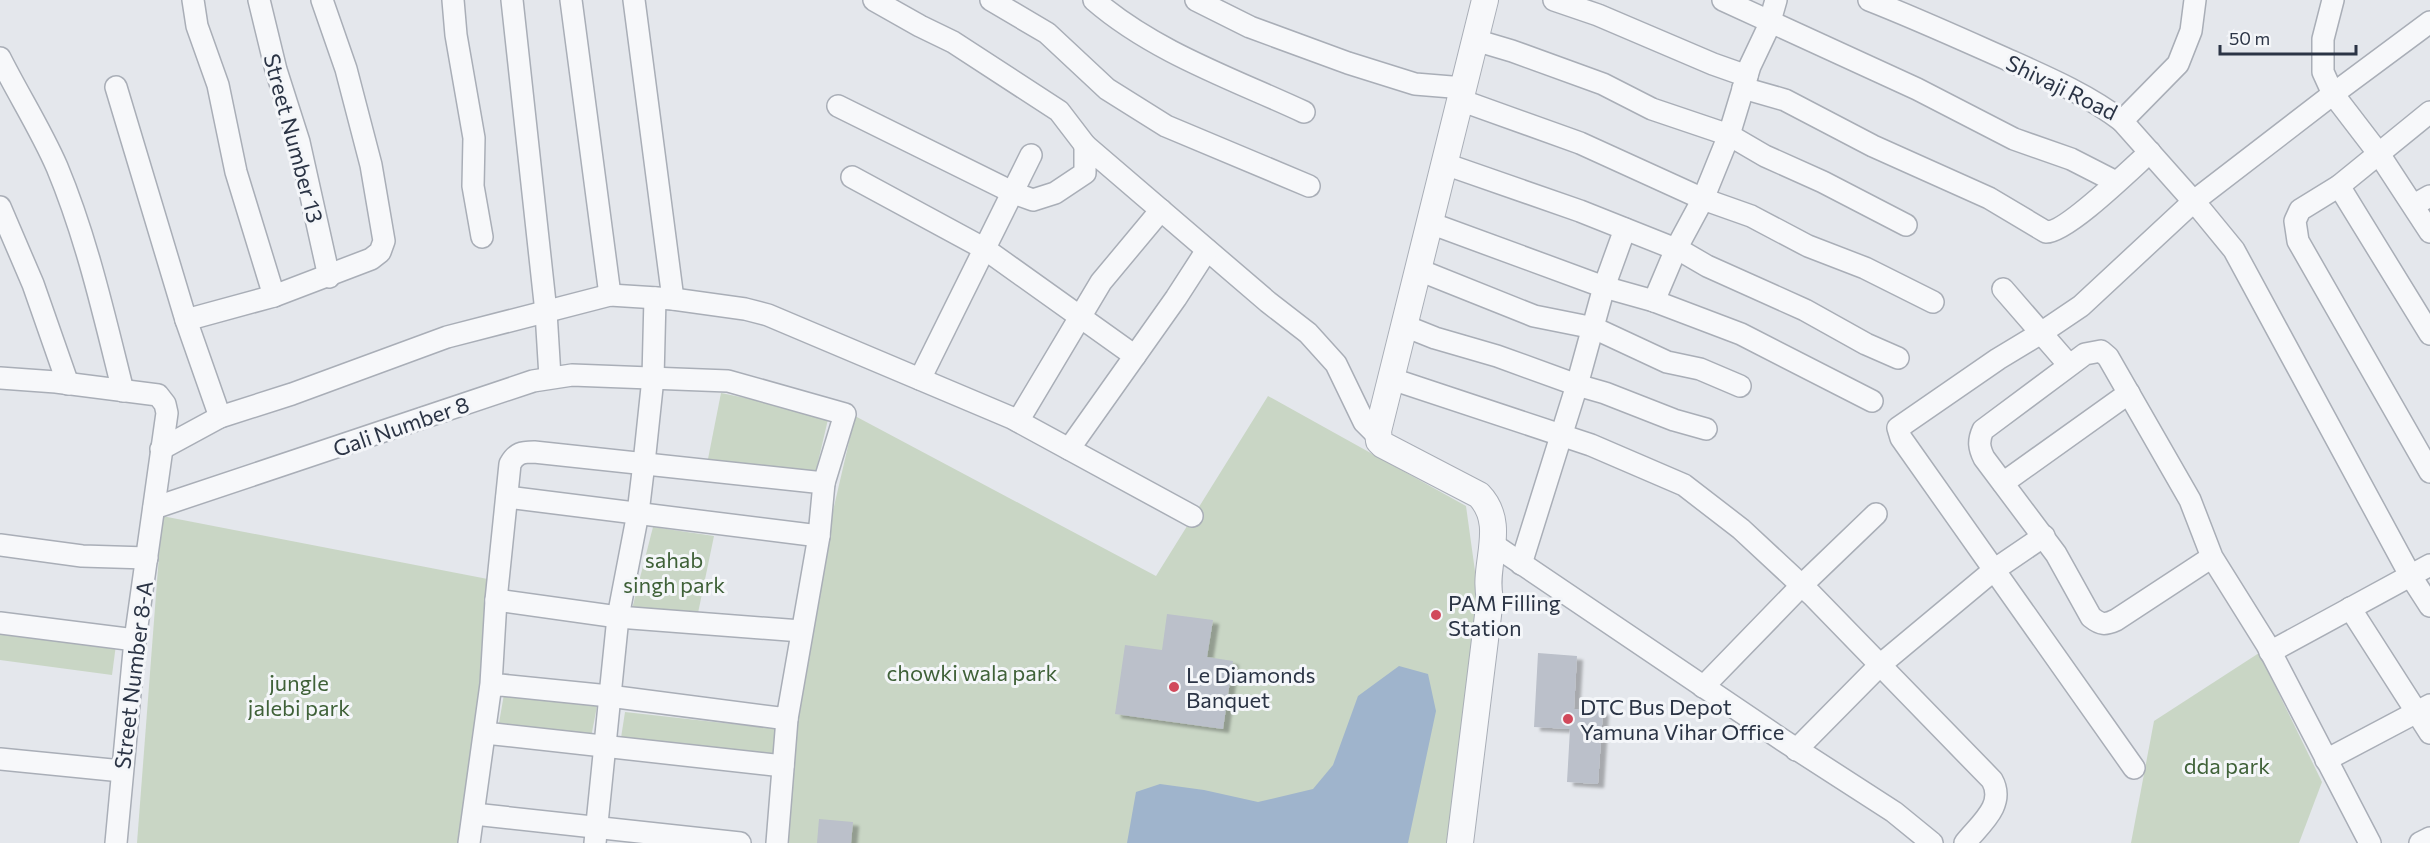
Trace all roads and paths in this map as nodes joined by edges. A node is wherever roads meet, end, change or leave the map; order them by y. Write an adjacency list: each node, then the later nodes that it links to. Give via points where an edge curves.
1 (193, 0): 60 (street, via 197,26 218,85 236,172)
2 (260, 0): 56 (street, Street Number 13, via 276,70 299,142)
3 (322, 0): 56 (street, via 346,69 371,165 384,241 372,259)
4 (453, 0): 51 (street, via 474,138 473,186)
5 (512, 0): 64 (street)
6 (571, 0): 59 (street)
7 (634, 0): 61 (street)
8 (874, 0): 32 (street, via 953,42 1059,111)
9 (991, 0): 39 (street, via 1047,33 1107,89 1166,126)
10 (1094, 0): 28 (street, via 1169,50)
11 (1196, 0): 25 (street, via 1250,27 1348,63)
12 (1485, 0): 21 (street)
13 (1554, 0): 23 (street, via 1713,64)
14 (1723, 0): 19 (street)
15 (1776, 0): 19 (street)
16 (1869, 0): 30 (street, Shivaji Road, via 2072,90)
17 (2195, 0): 30 (street, Shivaji Road, via 2191,31 2178,64)
18 (2333, 0): 26 (street, via 2323,39 2323,72)
19 (1770, 21): 23 (street); 38 (street, via 1917,88 2014,139 2070,159)
20 (2430, 22): 26 (street)
21 (1475, 40): 25 (street); 31 (street, via 1603,84 1652,109)
22 (0, 58): 82 (street, via 56,166 101,298)
23 (1745, 82): 31 (street); 38 (street, via 1989,198 2046,232 2054,232 2072,221)
24 (116, 87): 66 (street)
25 (1462, 94): 36 (street); 42 (street)
26 (2332, 94): 34 (street); 44 (street)
27 (838, 106): 41 (street)
28 (1304, 112)
29 (2430, 112): 34 (street)
30 (2122, 121): 33 (street)
31 (1729, 135): 42 (street); 48 (street)
32 (1085, 145): 41 (street, via 1085,173 1055,193 1034,200); 46 (street)
33 (2150, 152): 38 (street); 44 (street)
34 (2379, 154): 40 (street); 43 (street)
35 (1031, 155): 41 (street)
36 (1445, 164): 47 (street); 49 (street)
37 (852, 177): 52 (street)
38 (2116, 182)
39 (1309, 186)
40 (2339, 186): 70 (street); 93 (street, via 2300,210 2295,221 2298,241)
41 (1014, 193): 52 (street)
42 (1703, 199): 53 (street); 63 (street, via 1751,216)
43 (2422, 200): 50 (street)
44 (2194, 201): 69 (street, via 2081,306); 110 (street, via 2234,250)
45 (0, 207): 79 (street, via 33,284)
46 (1161, 210): 54 (street); 65 (street, via 1101,282)
47 (1430, 224): 55 (street); 57 (street)
48 (1906, 225)
49 (1625, 229): 53 (street); 57 (street)
50 (2430, 232)
51 (482, 237)
52 (985, 249): 65 (street); 77 (street)
53 (1676, 249): 62 (street); 72 (street)
54 (1207, 250): 71 (street); 89 (street, via 1308,333 1336,364 1364,422)
55 (1419, 270): 67 (street); 68 (street, via 1534,316)
56 (329, 276): 60 (street)
57 (1604, 287): 62 (street); 68 (street)
58 (2003, 289): 69 (street)
59 (610, 295): 61 (street); 64 (street)
60 (274, 296): 66 (street)
61 (664, 298): 76 (street); 77 (street, via 768,315)
62 (1654, 302): 84 (street, via 1741,333)
63 (1933, 302)
64 (546, 312): 74 (street); 85 (street, via 447,337)
65 (1080, 316): 71 (street); 86 (street)
66 (186, 320): 85 (street)
67 (1405, 326): 78 (street); 80 (street)
68 (1594, 328): 80 (street); 81 (street, via 1667,362 1700,369)
69 (2041, 333): 73 (street); 109 (street, via 1898,428 1900,438)
70 (2430, 334)
71 (1135, 356): 91 (street)
72 (1898, 358)
73 (2069, 365): 83 (street, via 2085,354 2101,351); 95 (street, via 1983,430 1979,449)
74 (550, 376): 76 (street, Gali Number 8); 97 (street, Gali Number 8)
75 (0, 378): 79 (street, Street Number 8-A)
76 (653, 378): 92 (street); 94 (street, Gali Number 8, via 728,381 845,414)
77 (920, 379): 86 (street)
78 (1392, 379): 88 (street); 89 (street)
79 (68, 384): 82 (street, Street Number 8-A)
80 (1577, 385): 87 (street); 88 (street)
81 (1740, 386)
82 (123, 391): 90 (street, Street Number 8-A, via 158,395 165,404)
83 (2129, 393): 95 (street); 105 (street, via 2190,500)
84 (1872, 400)
85 (220, 417): 90 (street)
86 (1018, 421): 91 (street)
87 (1706, 429)
88 (1562, 435): 107 (street); 111 (street, via 1684,485 1741,529)
89 (1378, 436): 104 (street, via 1383,445 1479,495 1488,509)
90 (161, 449): 97 (street, Street Number 8-A)
91 (1069, 449): 100 (street)
92 (644, 463): 94 (street); 96 (street, via 523,452 514,456 510,464); 98 (street)
93 (2430, 472)
94 (824, 483): 101 (street)
95 (2003, 483): 102 (street)
96 (507, 497): 98 (street); 113 (street)
97 (154, 508): 106 (street, Street Number 8-A)
98 (638, 513): 101 (street); 116 (street)
99 (1876, 514): 111 (street)
100 (1192, 516)
101 (819, 536): 118 (street)
102 (2044, 536): 105 (street, via 2091,617 2099,624 2116,620); 109 (street)
103 (0, 545): 106 (street, via 82,556)
104 (1494, 545): 107 (street); 112 (street)
105 (2212, 557): 120 (street)
106 (147, 558): 119 (street, Street Number 8-A)
107 (1521, 564): 123 (street)
108 (2430, 565): 110 (street)
109 (1994, 570): 121 (street); 134 (street)
110 (2410, 575): 114 (street); 115 (street)
111 (1801, 586): 121 (street); 123 (street)
112 (1487, 587): 143 (street, via 1480,596); 144 (street, via 1490,599)
113 (496, 600): 116 (street); 122 (street)
114 (2430, 606)
115 (2350, 608): 120 (street); 125 (street)
116 (618, 617): 118 (street); 124 (street)
117 (0, 623): 119 (street)
118 (801, 631): 126 (street)
119 (135, 640): 135 (street, Street Number 8-A)
120 (2270, 652): 132 (street)
121 (1880, 665): 130 (street); 146 (street, via 1997,788 1995,806)
122 (491, 684): 124 (street); 127 (street)
123 (1703, 687): 130 (street)
124 (609, 696): 126 (street); 129 (street)
125 (2423, 709): 128 (street); 132 (street)
126 (787, 719): 133 (street)
127 (485, 733): 129 (street); 136 (street)
128 (2430, 733)
129 (604, 748): 133 (street); 137 (street)
130 (1796, 750): 145 (street, via 1894,812)
131 (0, 759): 135 (street)
132 (2326, 760): 147 (street)
133 (783, 766): 142 (street)
134 (2134, 768)
135 (122, 771): 139 (street, Street Number 8-A)
136 (474, 814): 137 (street); 140 (street)
137 (595, 836): 141 (street)
138 (2430, 838): 148 (street)
139 (116, 843)
140 (469, 843)
141 (740, 843)
142 (777, 843)
143 (1449, 843)
144 (1460, 843)
145 (1932, 843)
146 (1965, 843)
147 (2370, 843)
148 (2420, 843)

